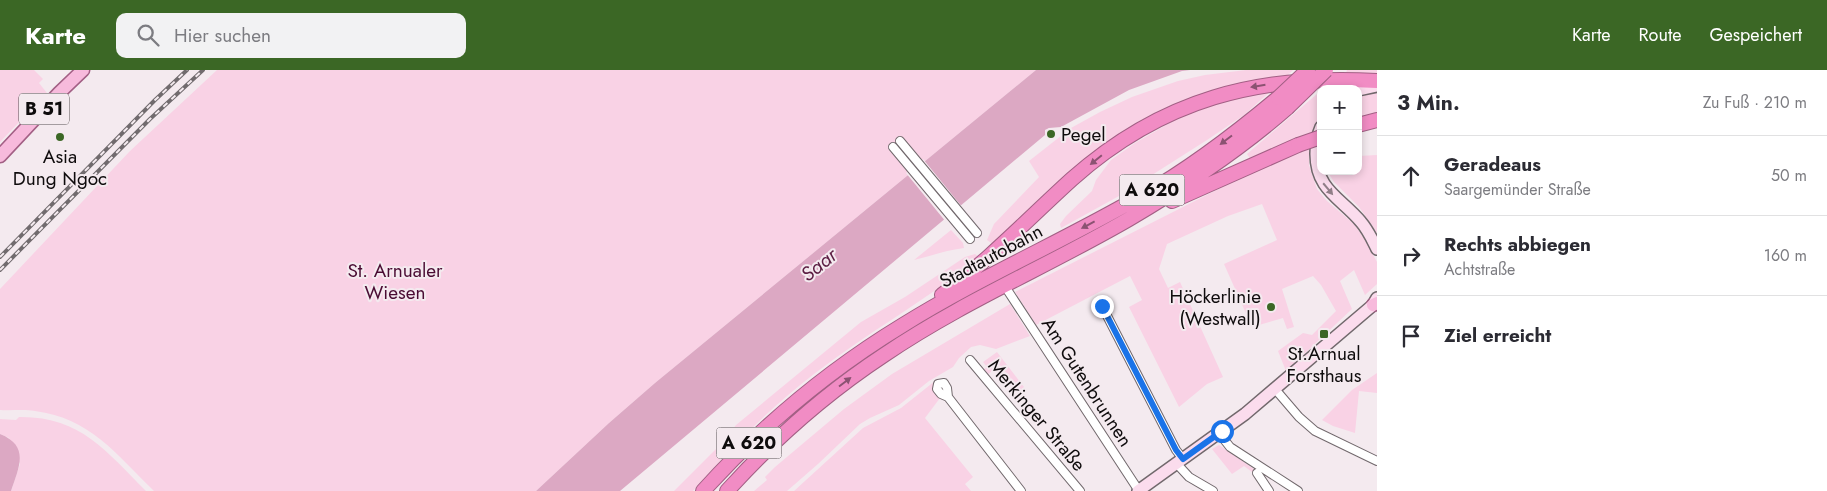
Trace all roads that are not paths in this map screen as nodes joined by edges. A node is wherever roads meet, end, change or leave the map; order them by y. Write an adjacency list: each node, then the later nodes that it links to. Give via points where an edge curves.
1 (84, 70): 14 (main road, B 51)
2 (1308, 70): 7 (highway, Stadtautobahn / A 620, bridge)
3 (1326, 70): 7 (highway, Stadtautobahn / A 620, bridge)
4 (1377, 81): 24 (highway, one-way to 24, via 1311,80 1272,84 1231,92 1189,106 1148,125 1107,151 977,268)
5 (1377, 86): 6 (street)
6 (1362, 89)
7 (1282, 103): 15 (highway, Stadtautobahn / A 620, via 1256,134 1206,172); 19 (highway, Stadtautobahn / A 620, one-way to 19, via 1144,194)
8 (1377, 120): 9 (highway)
9 (1362, 124)
10 (1320, 130): 18 (street, one-way to 18, via 1316,148 1318,175 1328,190 1362,223)
11 (1317, 138): 15 (highway, bridge)
12 (900, 141): 16 (street)
13 (893, 147): 17 (street)
14 (0, 156)
15 (1128, 220): 19 (highway, Stadtautobahn / A 620)
16 (977, 233)
17 (970, 239)
18 (1377, 249)
19 (1020, 269): 20 (highway, Stadtautobahn / A 620)
20 (986, 287): 24 (highway, Stadtautobahn / A 620); 33 (highway, Stadtautobahn / A 620, one-way to 20, via 780,436 846,381)
21 (1008, 291): 36 (street, Am Gutenbrunnen)
22 (1375, 305): 26 (street)
23 (1102, 306): 30 (street)
24 (904, 324): 32 (highway, Stadtautobahn / A 620, via 780,416)
25 (970, 360): 35 (street, Merkinger Straße)
26 (1275, 390): 28 (street); 29 (street, via 1315,430)
27 (948, 397): 34 (street)
28 (1219, 433): 30 (street); 39 (street, via 1230,446)
29 (1377, 461)
30 (1180, 462): 36 (street); 37 (street, via 1186,474)
31 (1257, 473): 38 (street)
32 (703, 491)
33 (727, 491)
34 (1021, 491)
35 (1080, 491)
36 (1138, 491)
37 (1213, 491)
38 (1269, 491)
39 (1298, 491)

